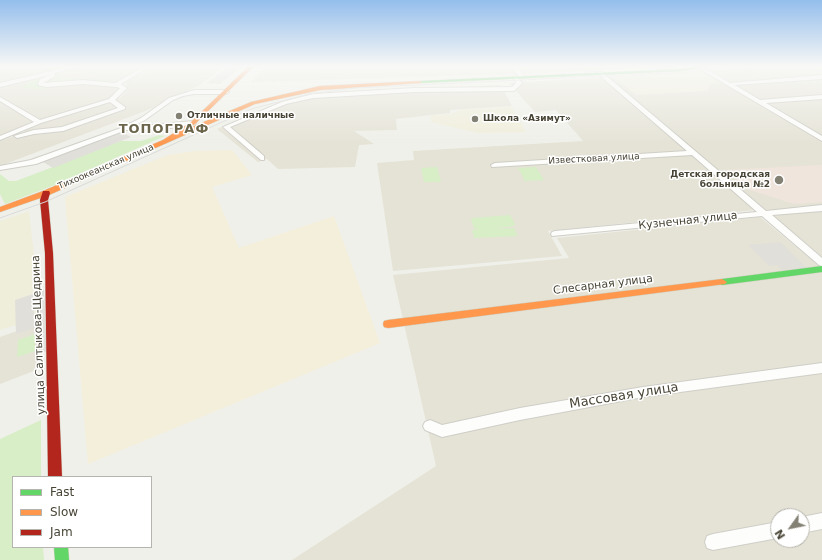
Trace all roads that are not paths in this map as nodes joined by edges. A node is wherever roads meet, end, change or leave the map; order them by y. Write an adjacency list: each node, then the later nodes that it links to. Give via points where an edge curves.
1 (120, 92): 10 (street)
2 (193, 92): 16 (street, via 172,99)
3 (226, 92): 12 (main road)
4 (299, 92): 13 (main road, Тихоокеанская улица)
5 (378, 92): 22 (street, via 313,96 284,103 226,127)
6 (622, 92): 21 (street)
7 (745, 92): 11 (street)
8 (822, 97): 11 (street)
9 (0, 98): 14 (street)
10 (111, 100): 14 (street); 20 (street, via 123,108 63,129 26,133)
11 (761, 102): 18 (street)
12 (213, 104): 13 (main road, via 214,110 222,112); 15 (main road)
13 (239, 108): 19 (main road, Тихоокеанская улица)
14 (39, 122): 17 (street)
15 (193, 123): 16 (street); 19 (main road)
16 (123, 129): 24 (street, via 33,162)
17 (0, 138)
18 (822, 139)
19 (165, 141): 25 (main road, Тихоокеанская улица)
20 (0, 142)
21 (693, 153): 23 (street, Известковая улица); 28 (street)
22 (261, 158)
23 (495, 165)
24 (0, 168)
25 (46, 193): 27 (main road, Тихоокеанская улица); 35 (main road, улица Салтыкова-Щедрина, via 44,200 49,253)
26 (822, 208): 28 (street, Кузнечная улица)
27 (0, 210)
28 (763, 214): 29 (street, Кузнечная улица); 30 (street)
29 (555, 234)
30 (822, 263)
31 (822, 269): 32 (main road, Слесарная улица)
32 (388, 324)
33 (822, 368): 34 (street, Массовая улица, via 643,392 442,431)
34 (430, 426)
35 (55, 476)
36 (822, 521): 37 (street)
37 (810, 523)
38 (770, 531): 39 (street)
39 (713, 542)
40 (61, 548): 41 (main road)
41 (62, 560)

